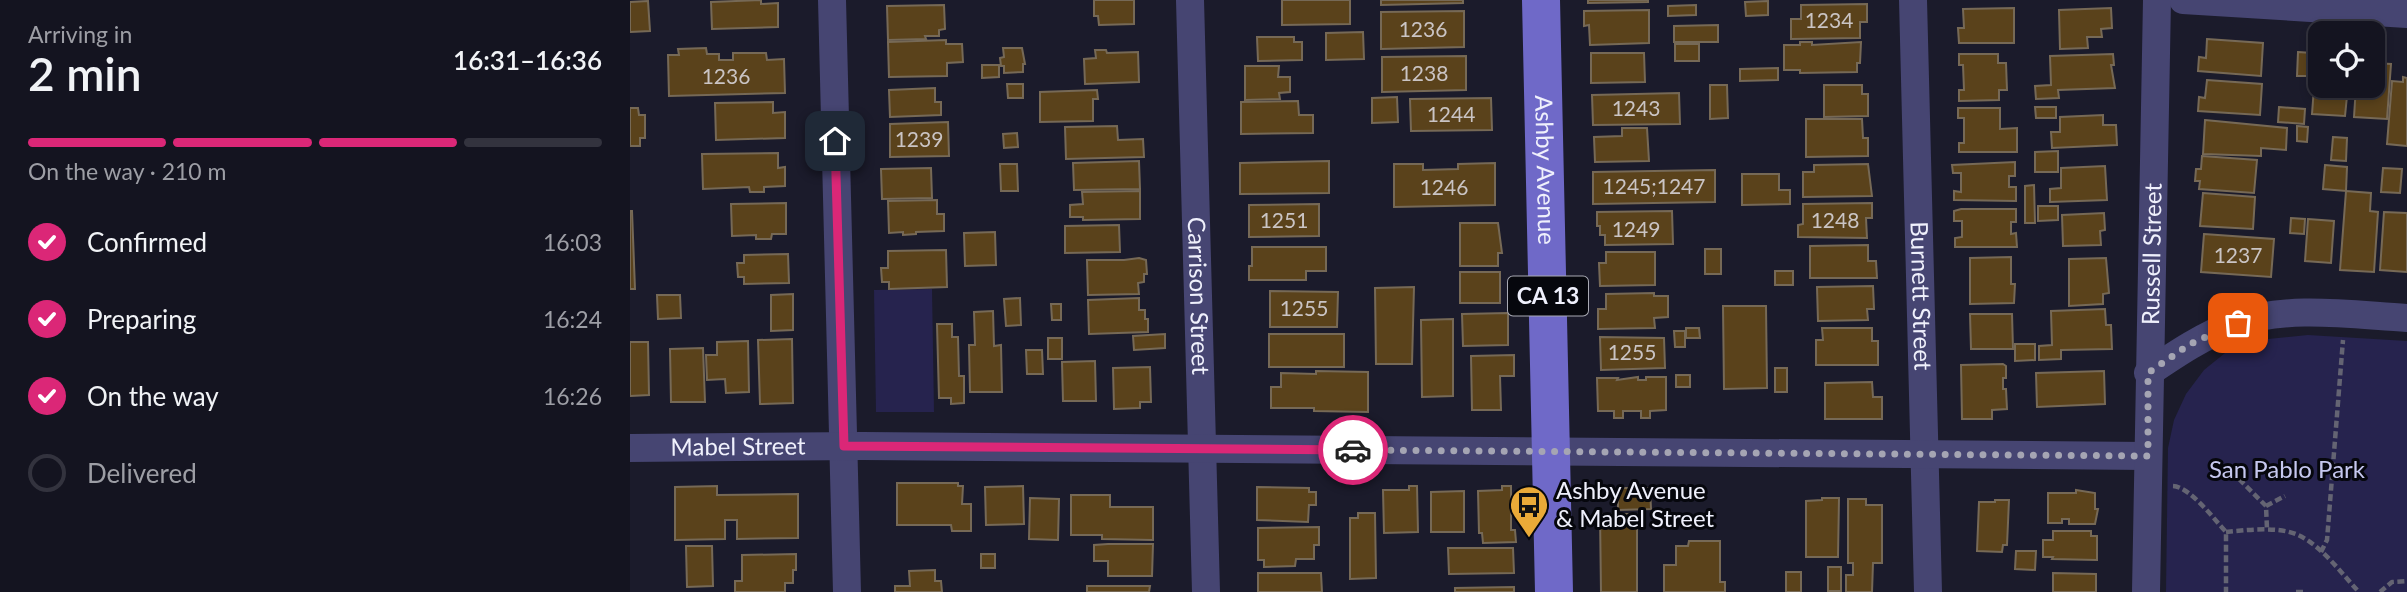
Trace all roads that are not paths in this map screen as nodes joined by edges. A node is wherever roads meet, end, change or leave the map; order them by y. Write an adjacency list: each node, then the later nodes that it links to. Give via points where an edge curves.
1 (832, 0): 10 (street)
2 (1190, 0): 12 (street, Carrison Street)
3 (1541, 0): 13 (main road, Ashby Avenue / CA 13)
4 (1913, 0): 14 (street, Burnett Street)
5 (2157, 0): 9 (street, Russell Street)
6 (2183, 0): 7 (street)
7 (2407, 14)
8 (2407, 318): 9 (street, via 2292,313 2238,323 2190,344)
9 (2148, 373): 15 (street, Russell Street)
10 (844, 446): 11 (street, Mabel Street); 12 (street, Mabel Street); 16 (street)
11 (630, 448)
12 (1202, 448): 13 (street, Mabel Street); 17 (street, Carrison Street)
13 (1551, 452): 14 (street, Mabel Street); 18 (main road, Ashby Avenue / CA 13)
14 (1926, 453): 15 (street, Mabel Street); 19 (street, Burnett Street)
15 (2148, 456): 20 (street, Russell Street)
16 (847, 592)
17 (1206, 592)
18 (1554, 592)
19 (1928, 592)
20 (2146, 592)

